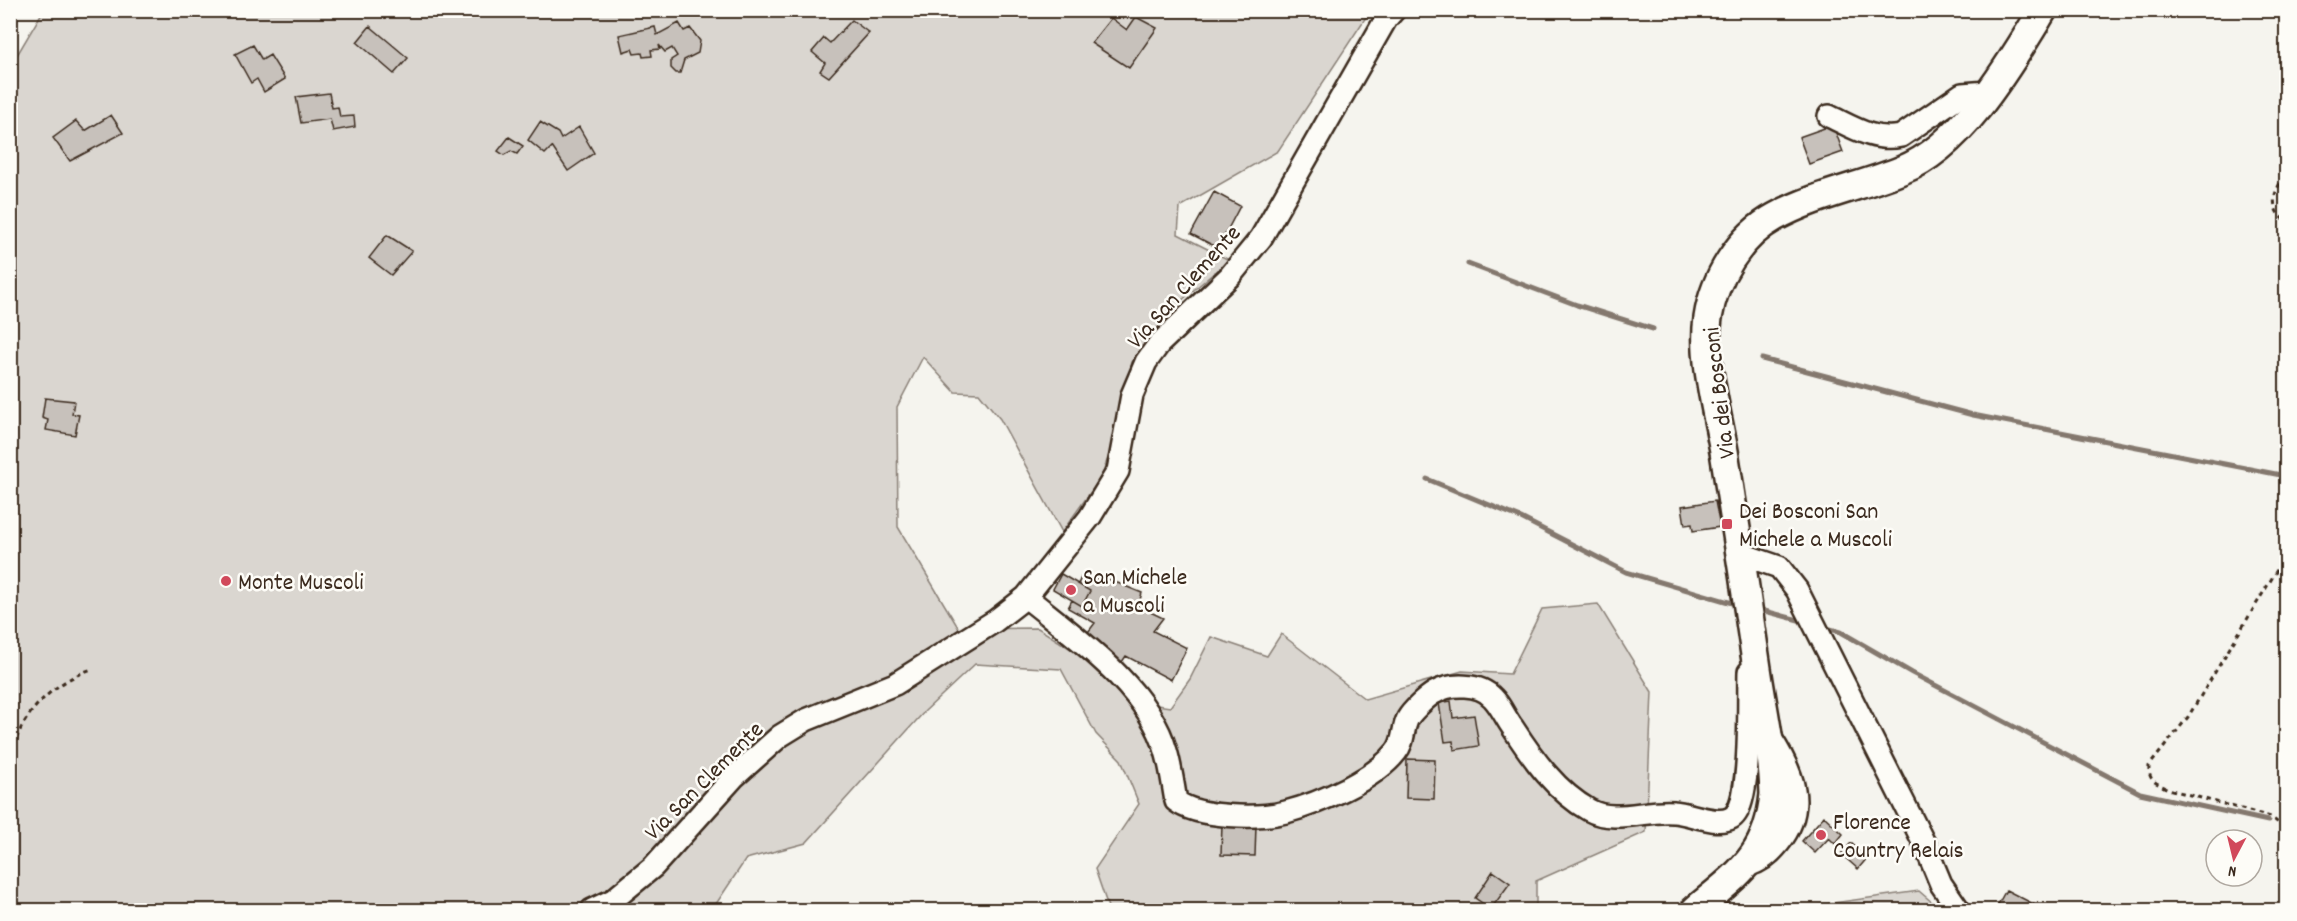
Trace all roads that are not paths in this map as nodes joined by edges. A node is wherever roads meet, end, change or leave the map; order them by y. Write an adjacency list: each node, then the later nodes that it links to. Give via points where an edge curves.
1 (1395, 10): 6 (street, Via San Clemente, via 1386,19 1261,238 1230,276 1159,344 1146,362 1132,395 1118,471 1090,517)
2 (2043, 10): 3 (main road, Via dei Bosconi)
3 (1988, 92): 4 (street, via 1962,94 1901,136 1891,138 1868,134); 5 (main road, Via dei Bosconi, via 1951,138 1921,161 1790,208 1752,233 1726,268 1708,316 1707,332)
4 (1829, 116)
5 (1741, 554): 7 (main road, Via dei Bosconi); 10 (street, via 1779,567 1797,590 1941,884)
6 (1026, 597): 7 (street, via 1085,644 1132,692 1158,731 1176,801 1213,813 1252,816 1285,812 1329,796 1376,771 1396,752 1408,718 1433,694 1450,687 1482,689 1494,698 1517,736 1556,784 1591,811 1614,817 1659,810 1713,820 1730,819 1737,813 1746,781); 8 (street, Via San Clemente, via 895,684 806,720 780,736 734,777 653,867 613,900)
7 (1750, 618): 9 (main road, Via dei Bosconi, via 1774,780 1773,808 1763,843 1746,866)
8 (592, 910)
9 (1695, 910)
10 (1959, 910)

